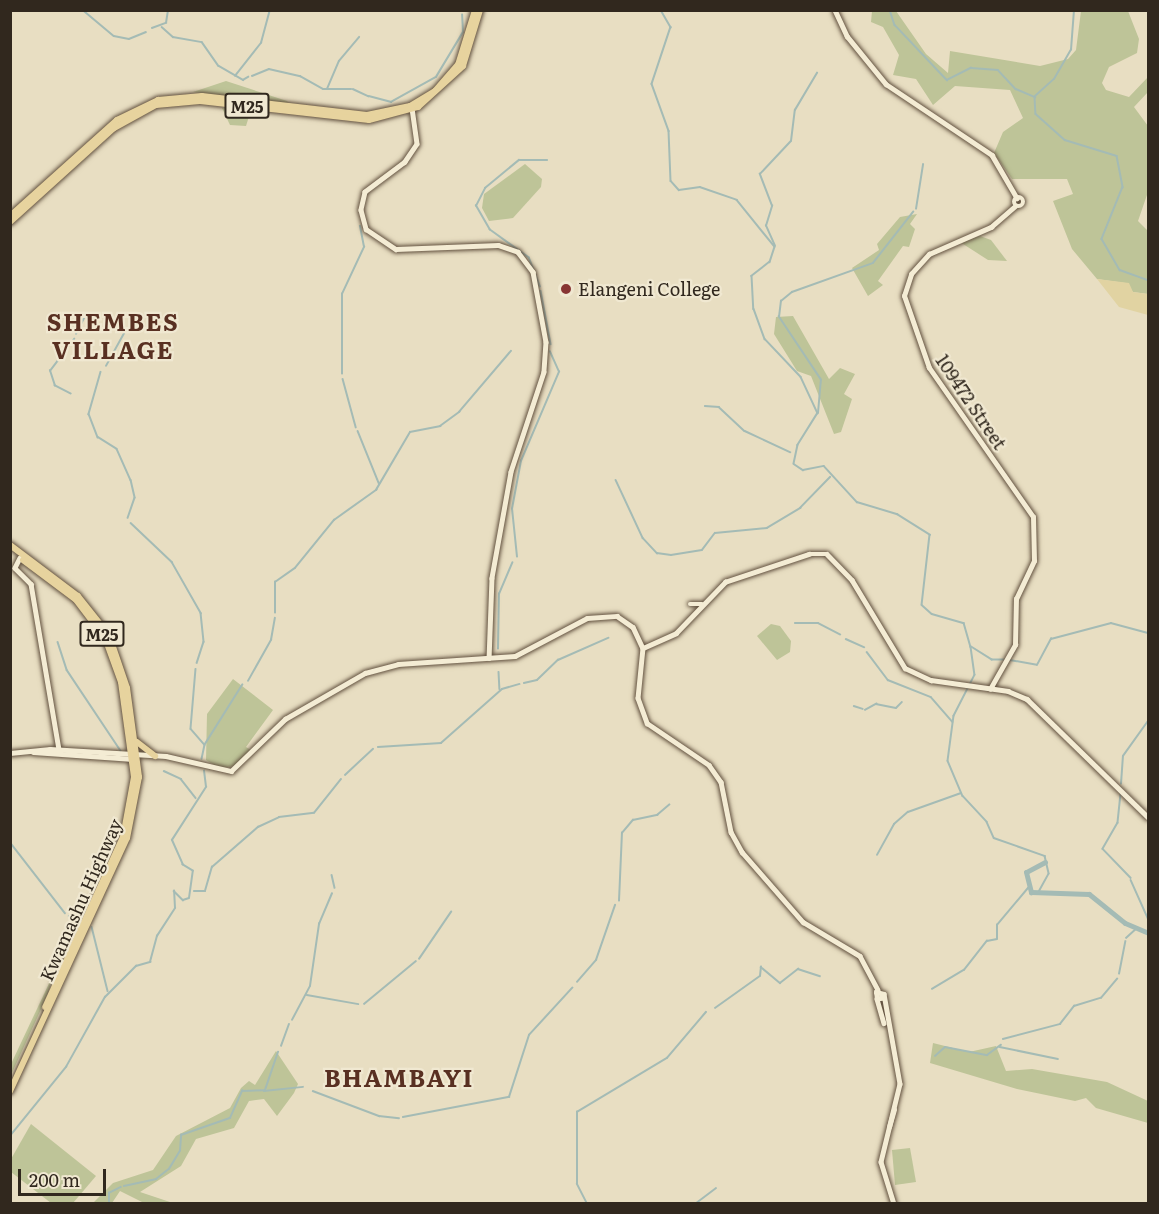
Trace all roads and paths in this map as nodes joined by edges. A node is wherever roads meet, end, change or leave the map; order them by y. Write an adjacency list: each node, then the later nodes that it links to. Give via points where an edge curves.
1 (475, 10): 4 (main road, M25, via 458,65 435,91)
2 (480, 10): 4 (main road, M25, via 463,66 439,93)
3 (836, 10): 5 (street, via 847,36 886,84 992,155)
4 (411, 108): 7 (main road, M25, via 367,115 202,96 158,100 117,120); 8 (main road, M25, via 369,120 200,101 156,105 121,123); 15 (street, via 414,150 366,192 361,210 366,229 380,244 396,249 498,245 518,252 533,272 546,342 544,372 511,472 492,578)
5 (1017, 198): 6 (street); 6 (street, via 1023,204)
6 (1015, 206): 16 (street, 109472 Street, via 990,227 929,254 910,275 904,299 933,374 1032,513 1035,561 1016,599 1017,639)
7 (10, 216)
8 (10, 222)
9 (10, 545): 17 (main road, Kwamashu Highway / M25, via 72,591 103,626 124,675)
10 (10, 550): 11 (main road, Kwamashu Highway / M25)
11 (21, 558): 18 (street, via 15,568 31,584); 21 (main road, Kwamashu Highway / M25, via 76,600 105,638 118,671)
12 (690, 604): 13 (street)
13 (702, 604): 14 (street, via 676,633); 16 (street, via 723,584 814,553 831,555 852,580 898,662 926,679)
14 (643, 648): 15 (street, via 630,624 602,615 529,652); 24 (street, via 638,698 647,723 709,765 721,782 731,832 742,852 803,922 860,956)
15 (489, 658): 22 (street, via 406,663 365,673 285,719 231,771)
16 (990, 689): 23 (street, via 1030,702)
17 (135, 739): 21 (main road, Kwamashu Highway / M25); 22 (main road)
18 (59, 749): 19 (street); 21 (street)
19 (25, 752): 20 (street); 21 (street)
20 (10, 753)
21 (136, 756): 22 (street); 28 (main road, Kwamashu Highway / M25, via 133,798 123,837); 29 (main road, Kwamashu Highway / M25, via 137,802 125,843)
22 (155, 756)
23 (1149, 817)
24 (878, 990): 25 (street); 26 (street)
25 (884, 998): 26 (street); 27 (street)
26 (877, 999): 27 (street)
27 (890, 1039): 30 (street, via 900,1081 881,1168)
28 (10, 1081)
29 (10, 1091)
30 (894, 1203)

